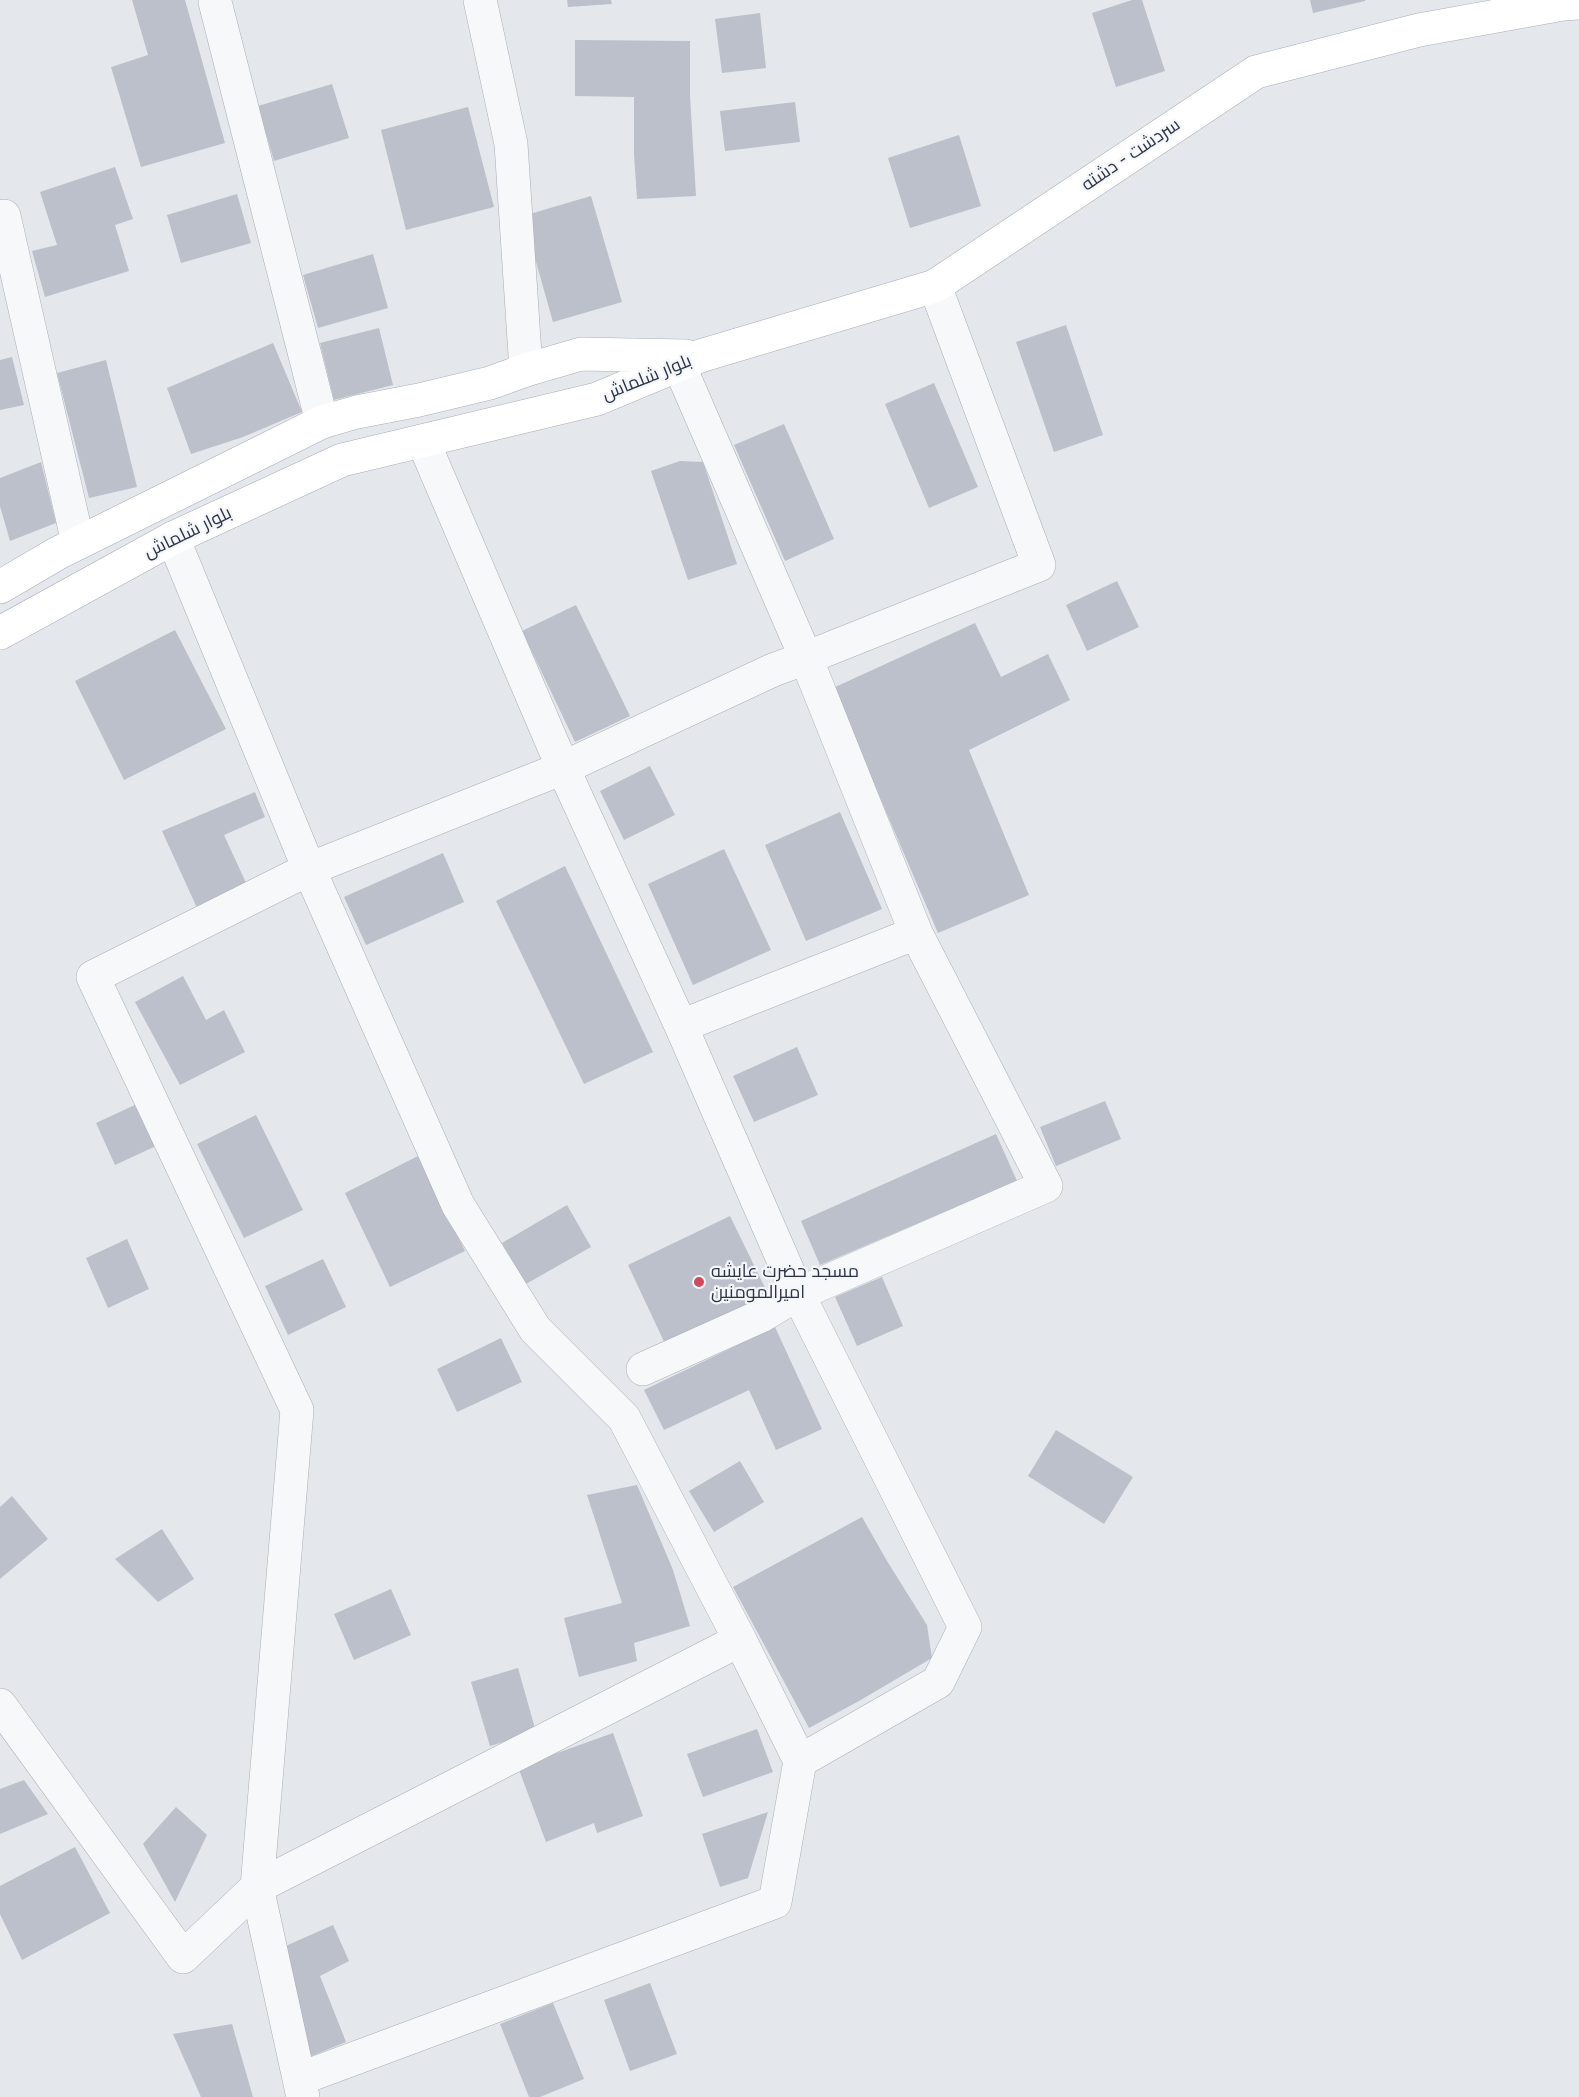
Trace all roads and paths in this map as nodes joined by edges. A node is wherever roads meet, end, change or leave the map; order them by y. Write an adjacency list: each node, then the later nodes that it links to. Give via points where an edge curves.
1 (480, 0): 7 (street, via 511,144)
2 (215, 2): 9 (street)
3 (1579, 3): 5 (main road, سردشت - دشته, via 1419,30 1256,72)
4 (4, 216): 14 (street)
5 (935, 286): 6 (main road, سردشت - دشته); 17 (street, via 1039,565)
6 (690, 361): 7 (main road, بلوار شلماش, via 581,354); 10 (main road, بلوار شلماش, via 597,399); 17 (street)
7 (526, 370): 8 (main road, بلوار شلماش)
8 (475, 387): 9 (main road, بلوار شلماش); 10 (main road); 11 (main road)
9 (322, 422): 14 (main road, بلوار شلماش)
10 (502, 422): 11 (main road, بلوار شلماش)
11 (469, 430): 12 (main road, بلوار شلماش)
12 (423, 441): 13 (main road, بلوار شلماش, via 342,460); 18 (street)
13 (173, 538): 16 (main road, بلوار شلماش); 19 (street)
14 (78, 543): 15 (main road, بلوار شلماش)
15 (0, 587)
16 (0, 633)
17 (806, 658): 18 (street, via 772,670); 20 (street)
18 (563, 768): 19 (street); 21 (street)
19 (309, 868): 24 (street, via 458,1206 535,1329 624,1418); 27 (street, via 93,977 297,1410)
20 (916, 933): 21 (street); 22 (street, via 1046,1186)
21 (681, 1026): 22 (street)
22 (798, 1294): 23 (street, via 761,1316); 26 (street, via 965,1627 938,1682)
23 (643, 1369)
24 (740, 1641): 26 (street); 27 (street)
25 (0, 1705): 27 (street, via 183,1957)
26 (800, 1761): 28 (street, via 775,1902)
27 (257, 1887): 28 (street)
28 (301, 2088)

